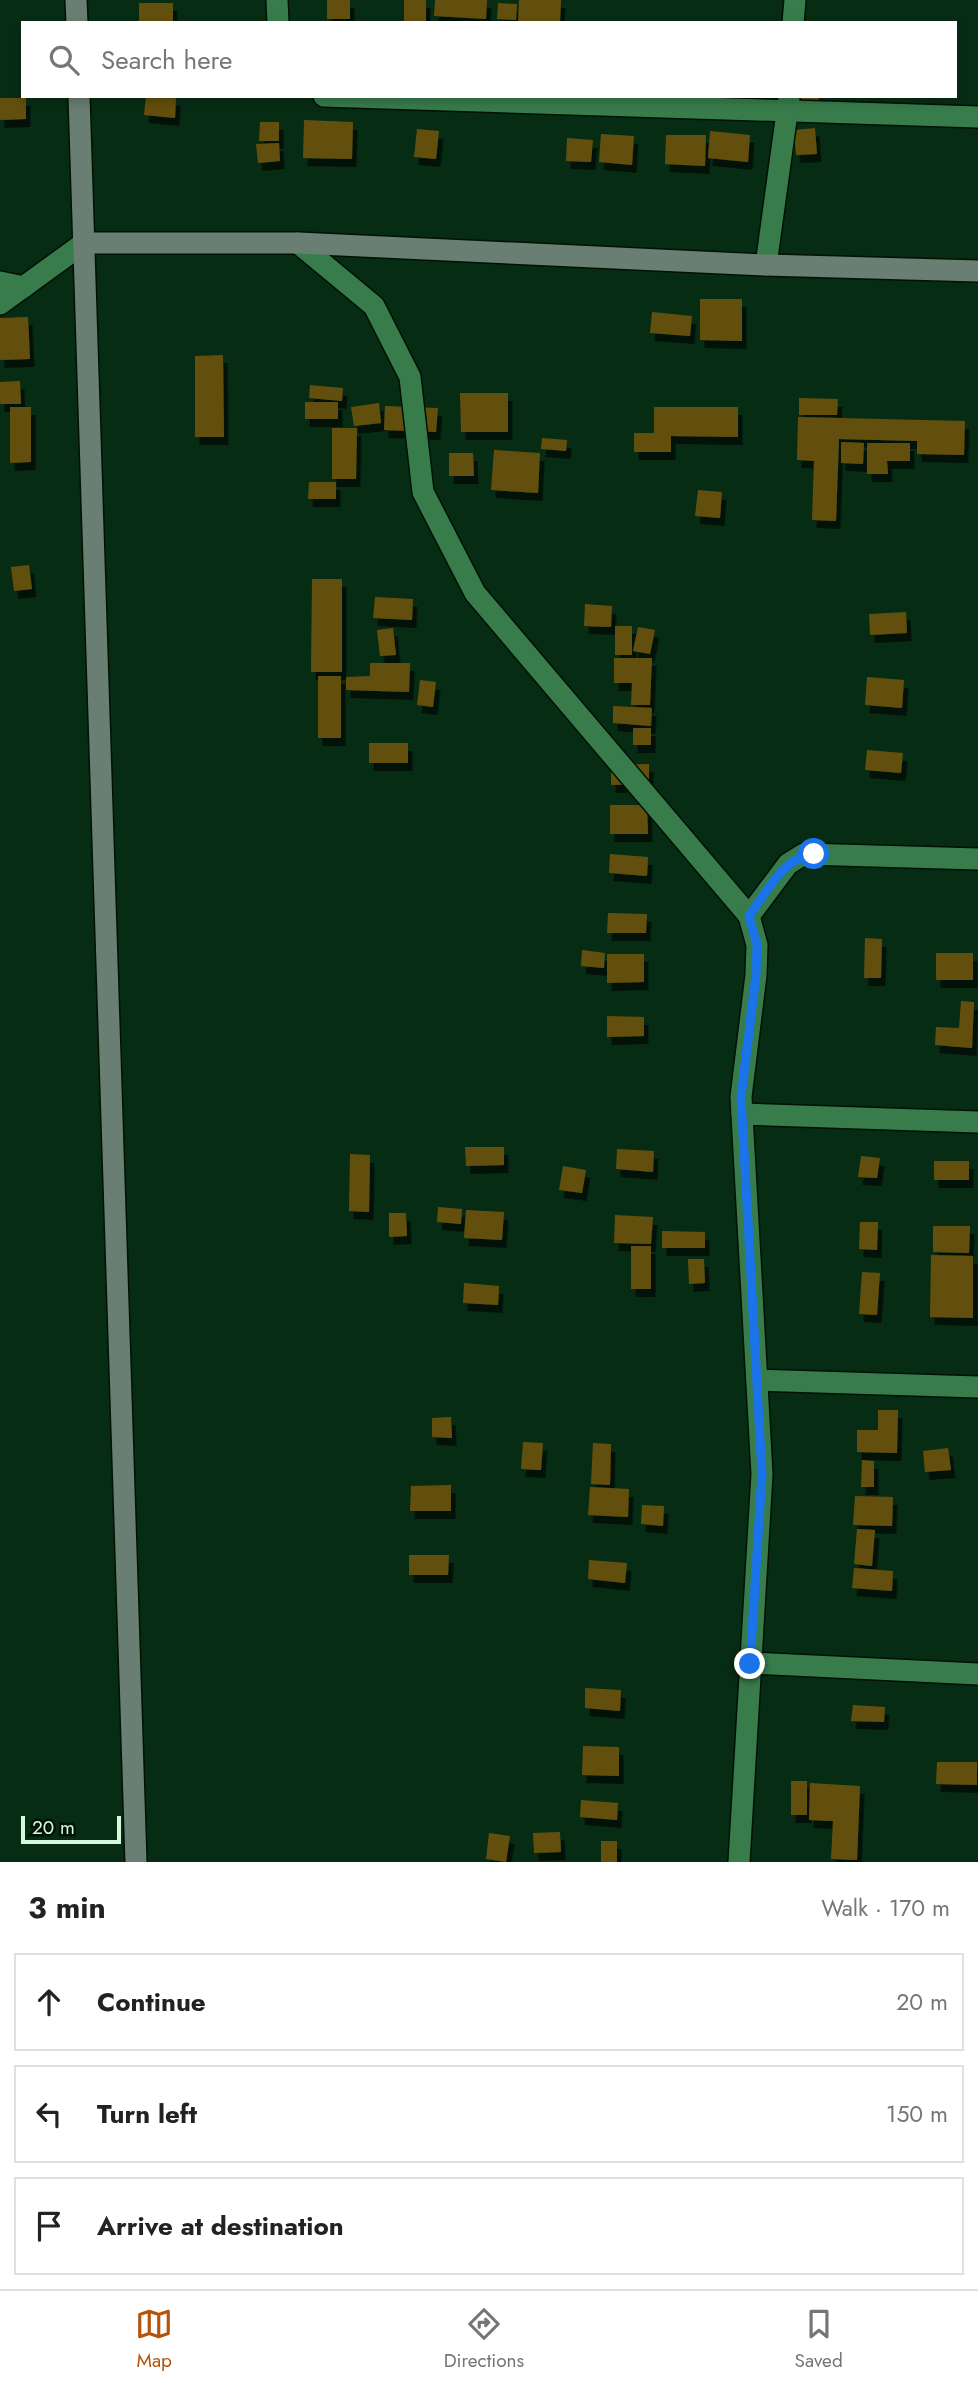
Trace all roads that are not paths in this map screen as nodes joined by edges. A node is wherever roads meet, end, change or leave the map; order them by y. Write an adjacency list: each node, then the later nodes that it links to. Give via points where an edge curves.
1 (76, 0): 4 (main road)
2 (277, 0): 5 (street)
3 (795, 0): 6 (street)
4 (77, 21)
5 (278, 21)
6 (793, 21)
7 (79, 98): 11 (main road)
8 (440, 98): 9 (street)
9 (788, 104): 10 (street); 13 (street)
10 (978, 117)
11 (84, 243): 12 (main road); 16 (street); 26 (main road)
12 (298, 243): 13 (main road); 19 (street, via 374,306 410,377 423,492 475,593)
13 (766, 265): 14 (main road)
14 (978, 271)
15 (0, 282): 16 (street)
16 (24, 287): 17 (street)
17 (0, 304)
18 (978, 859): 19 (street, via 804,854 788,864)
19 (749, 916): 20 (street, via 757,945 756,975)
20 (742, 1114): 21 (street); 22 (street)
21 (978, 1122)
22 (757, 1380): 23 (street); 24 (street, via 762,1474)
23 (978, 1387)
24 (750, 1664): 25 (street); 27 (street)
25 (978, 1674)
26 (135, 1862)
27 (739, 1862)

